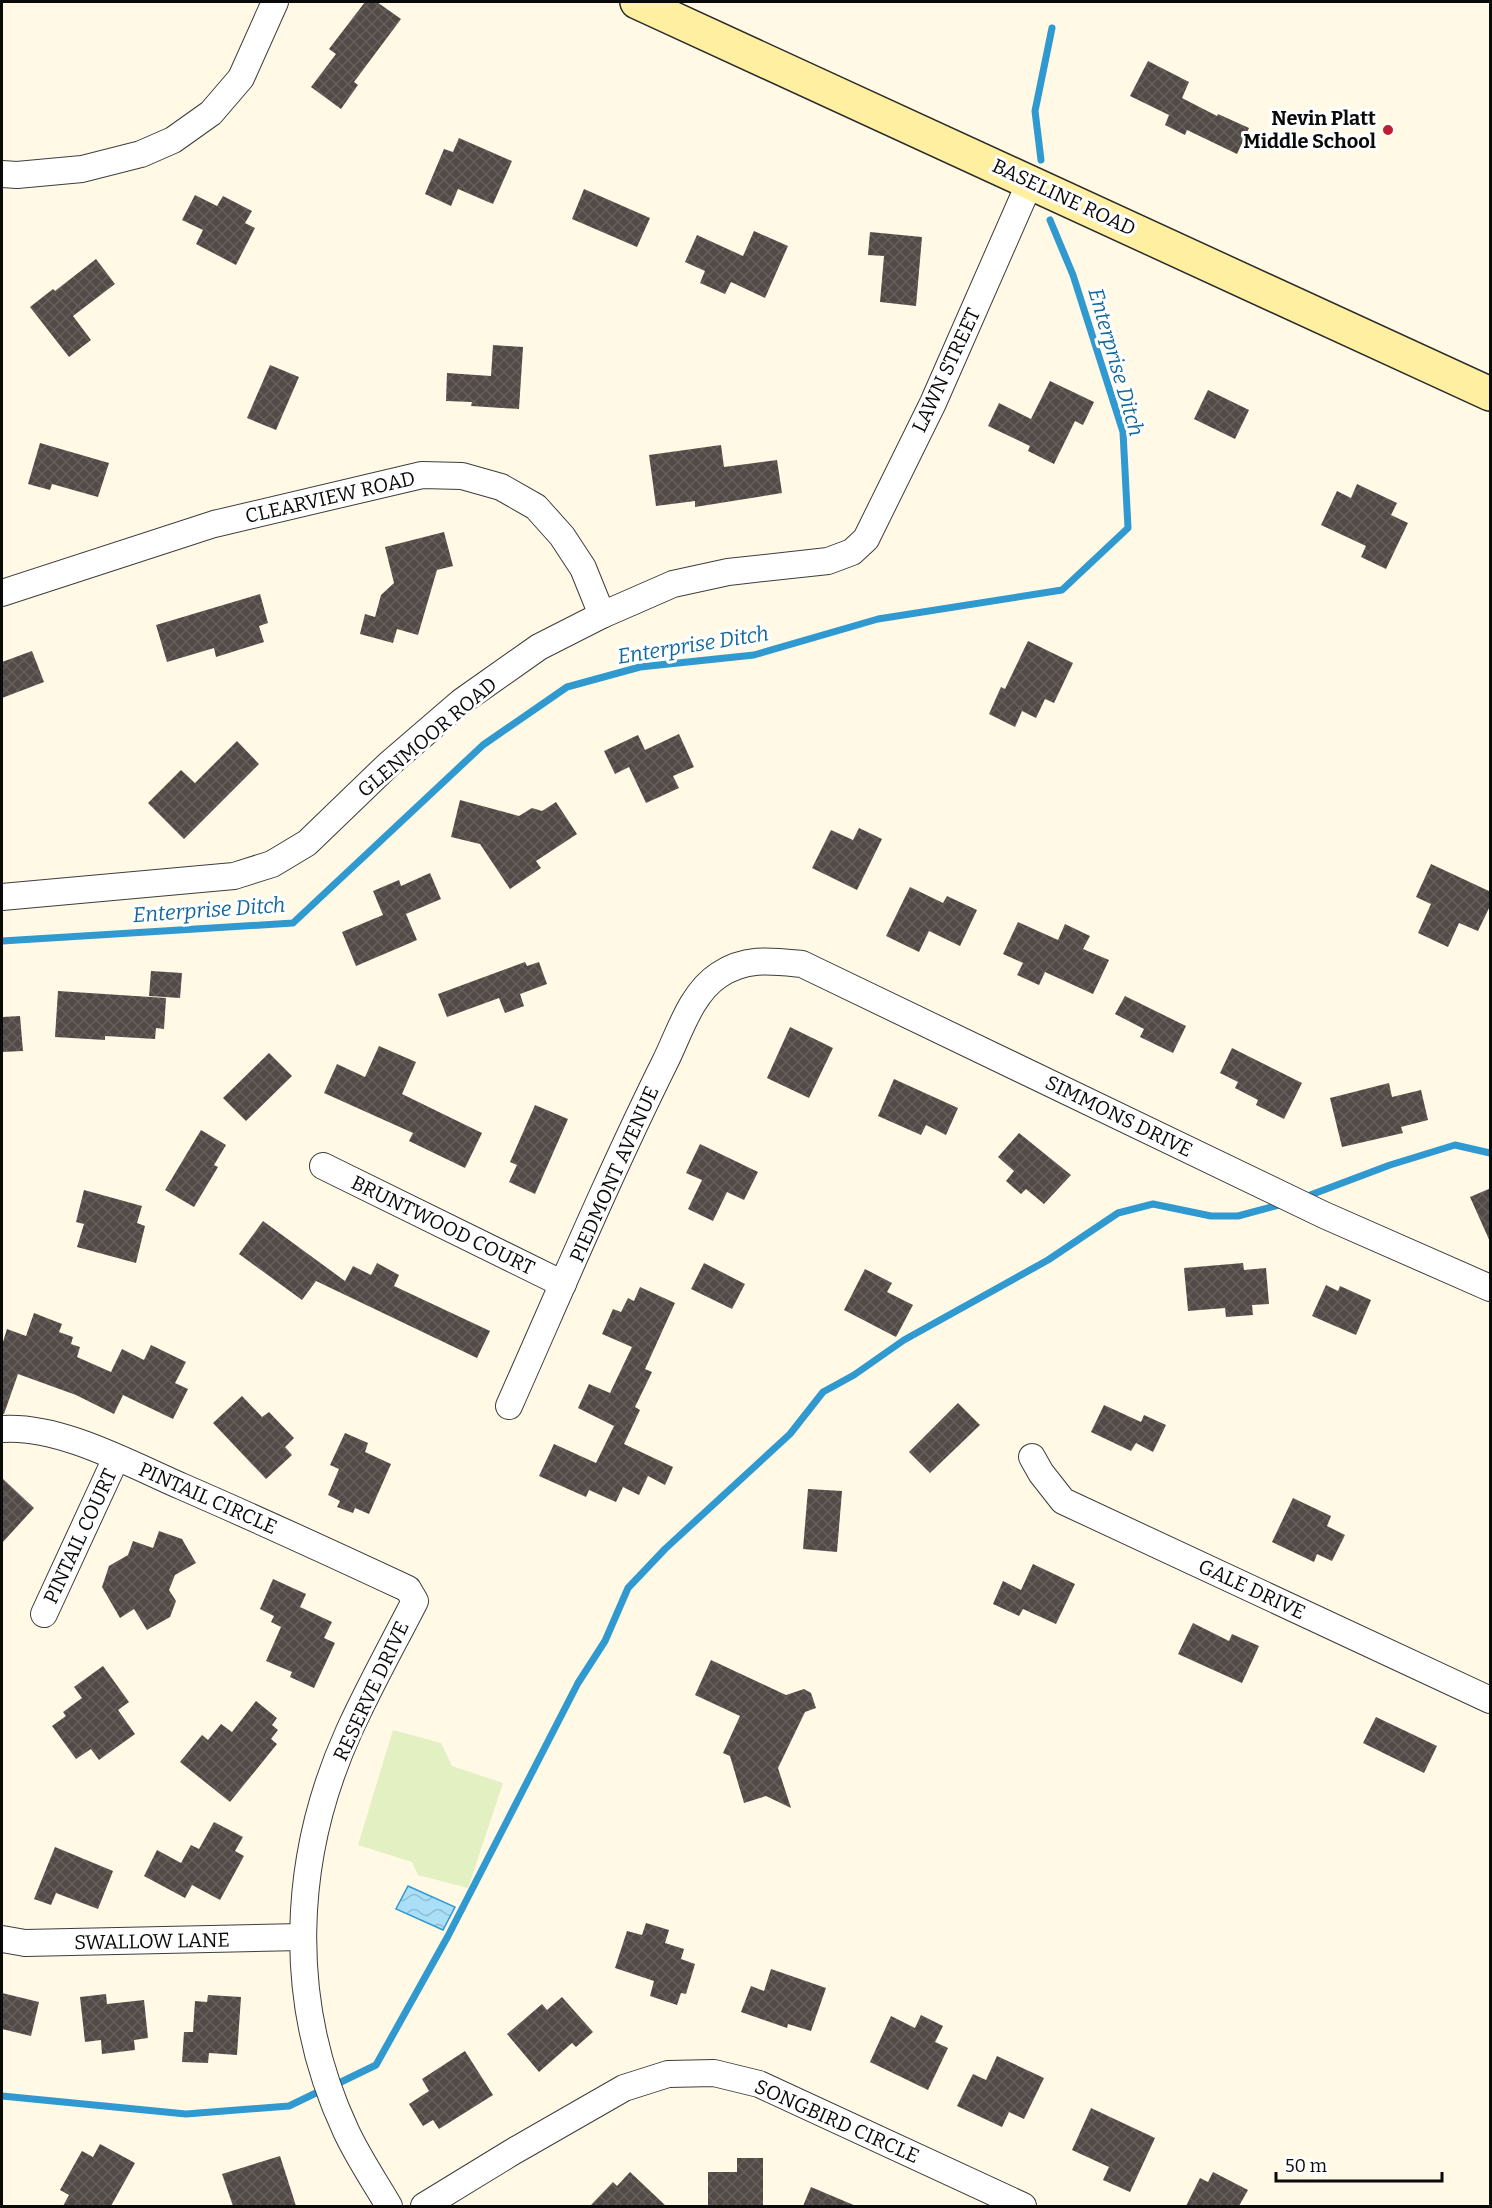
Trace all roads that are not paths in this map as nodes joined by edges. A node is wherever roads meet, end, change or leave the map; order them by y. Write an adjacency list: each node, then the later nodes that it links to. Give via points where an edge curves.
1 (275, 2): 3 (street, via 242,78 211,113 173,140 141,154 82,170)
2 (637, 2): 4 (street, BASELINE ROAD)
3 (2, 174)
4 (1030, 182): 5 (street, BASELINE ROAD); 6 (street, LAWN STREET, via 933,403 866,539)
5 (1491, 394)
6 (852, 552): 8 (street, GLENMOOR ROAD, via 828,561 728,572 673,584)
7 (2, 593): 8 (street, CLEARVIEW ROAD, via 214,524 422,475 462,476 501,487 536,507 583,568)
8 (602, 615): 9 (street, GLENMOOR ROAD, via 539,647 461,702 307,843 272,864 234,876)
9 (2, 897)
10 (744, 962): 12 (street, PIEDMONT AVENUE, via 718,975 698,996); 13 (street, SIMMONS DRIVE, via 802,964 1314,1210)
11 (323, 1166): 12 (street, BRUNTWOOD COURT)
12 (563, 1284): 14 (street, PIEDMONT AVENUE)
13 (1491, 1288)
14 (509, 1406)
15 (2, 1430): 17 (street, PINTAIL CIRCLE, via 14,1428 59,1435)
16 (1032, 1457): 20 (street, GALE DRIVE, via 1064,1501)
17 (116, 1458): 18 (street, PINTAIL CIRCLE); 19 (street, PINTAIL COURT)
18 (408, 1589): 21 (street, RESERVE DRIVE, via 415,1601 348,1731 320,1808 305,1881)
19 (44, 1614)
20 (1491, 1700)
21 (302, 1937): 22 (street, SWALLOW LANE, via 25,1944); 23 (street, RESERVE DRIVE, via 312,2032 320,2062 346,2131)
22 (2, 1939)
23 (389, 2206)
24 (424, 2206): 25 (street, SONGBIRD CIRCLE, via 624,2088 668,2074 714,2073 759,2084)
25 (1023, 2206)

